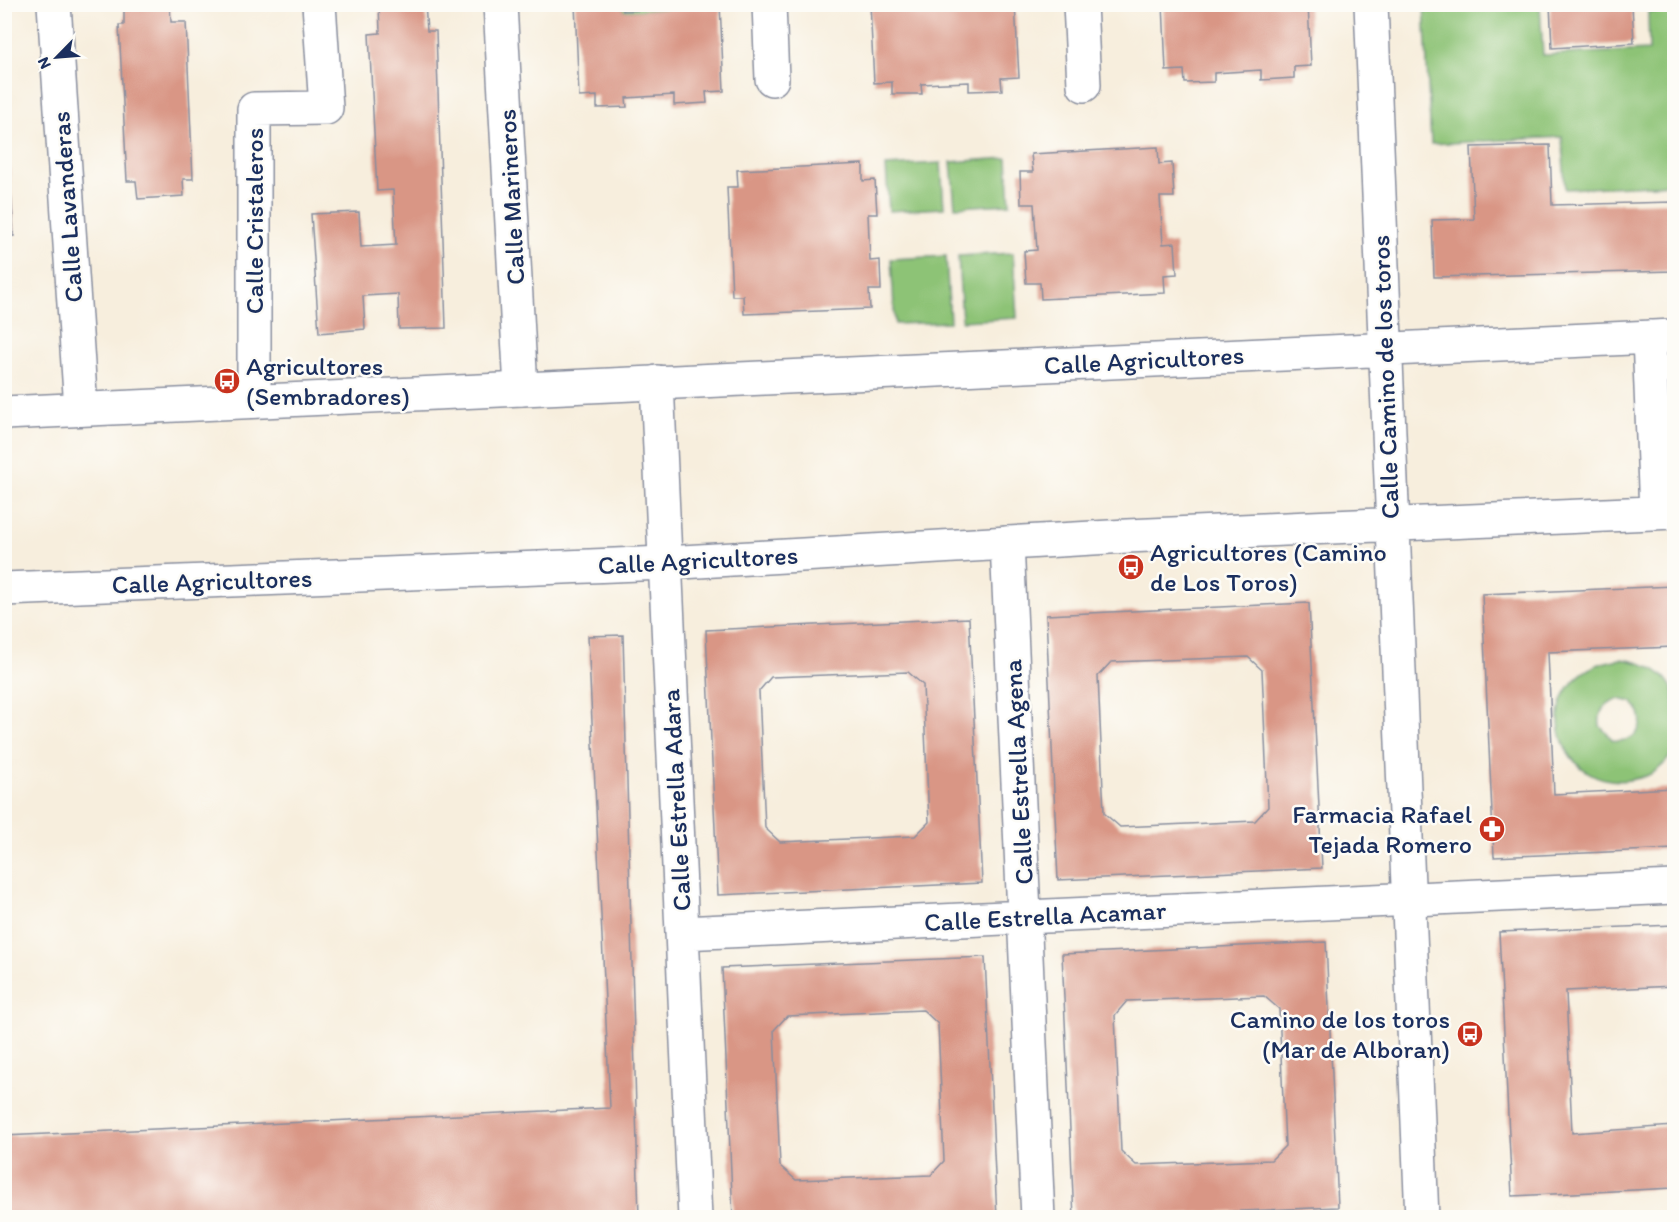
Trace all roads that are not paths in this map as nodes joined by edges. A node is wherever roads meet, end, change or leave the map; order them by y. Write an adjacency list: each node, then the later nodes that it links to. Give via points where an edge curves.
1 (54, 4): 14 (street, Calle Lavanderas)
2 (319, 4): 13 (street, Calle Cristaleros, via 326,108 254,109)
3 (500, 4): 12 (street, Calle Marineros)
4 (769, 4): 7 (street)
5 (1080, 4): 8 (street)
6 (1371, 4): 10 (street, Calle Camino de los toros)
7 (772, 79)
8 (1084, 85)
9 (1662, 336): 10 (street, Calle Agricultores); 16 (street)
10 (1384, 349): 11 (street, Calle Agricultores); 17 (street, Calle Camino de los toros)
11 (657, 382): 12 (street, Calle Agricultores); 19 (street, Calle Estrella Adara)
12 (521, 388): 13 (street, Calle Agricultores)
13 (254, 401): 14 (street, Calle Agricultores)
14 (81, 409): 15 (street, Calle Agricultores)
15 (4, 413)
16 (1665, 512): 17 (street, Calle Agricultores)
17 (1391, 524): 18 (street, Calle Agricultores); 22 (street, Calle Camino de los toros)
18 (1007, 543): 19 (street, Calle Agricultores); 23 (street, Calle Estrella Agena)
19 (665, 563): 20 (street, Calle Agricultores); 24 (street, Calle Estrella Adara)
20 (4, 589)
21 (1674, 887): 22 (street, Calle Estrella Acamar)
22 (1408, 899): 23 (street, Calle Estrella Acamar); 27 (street, Calle Camino de los toros)
23 (1024, 917): 24 (street, Calle Estrella Acamar); 26 (street, Calle Estrella Agena)
24 (682, 933): 25 (street, Calle Estrella Adara)
25 (695, 1218)
26 (1038, 1218)
27 (1422, 1218)

